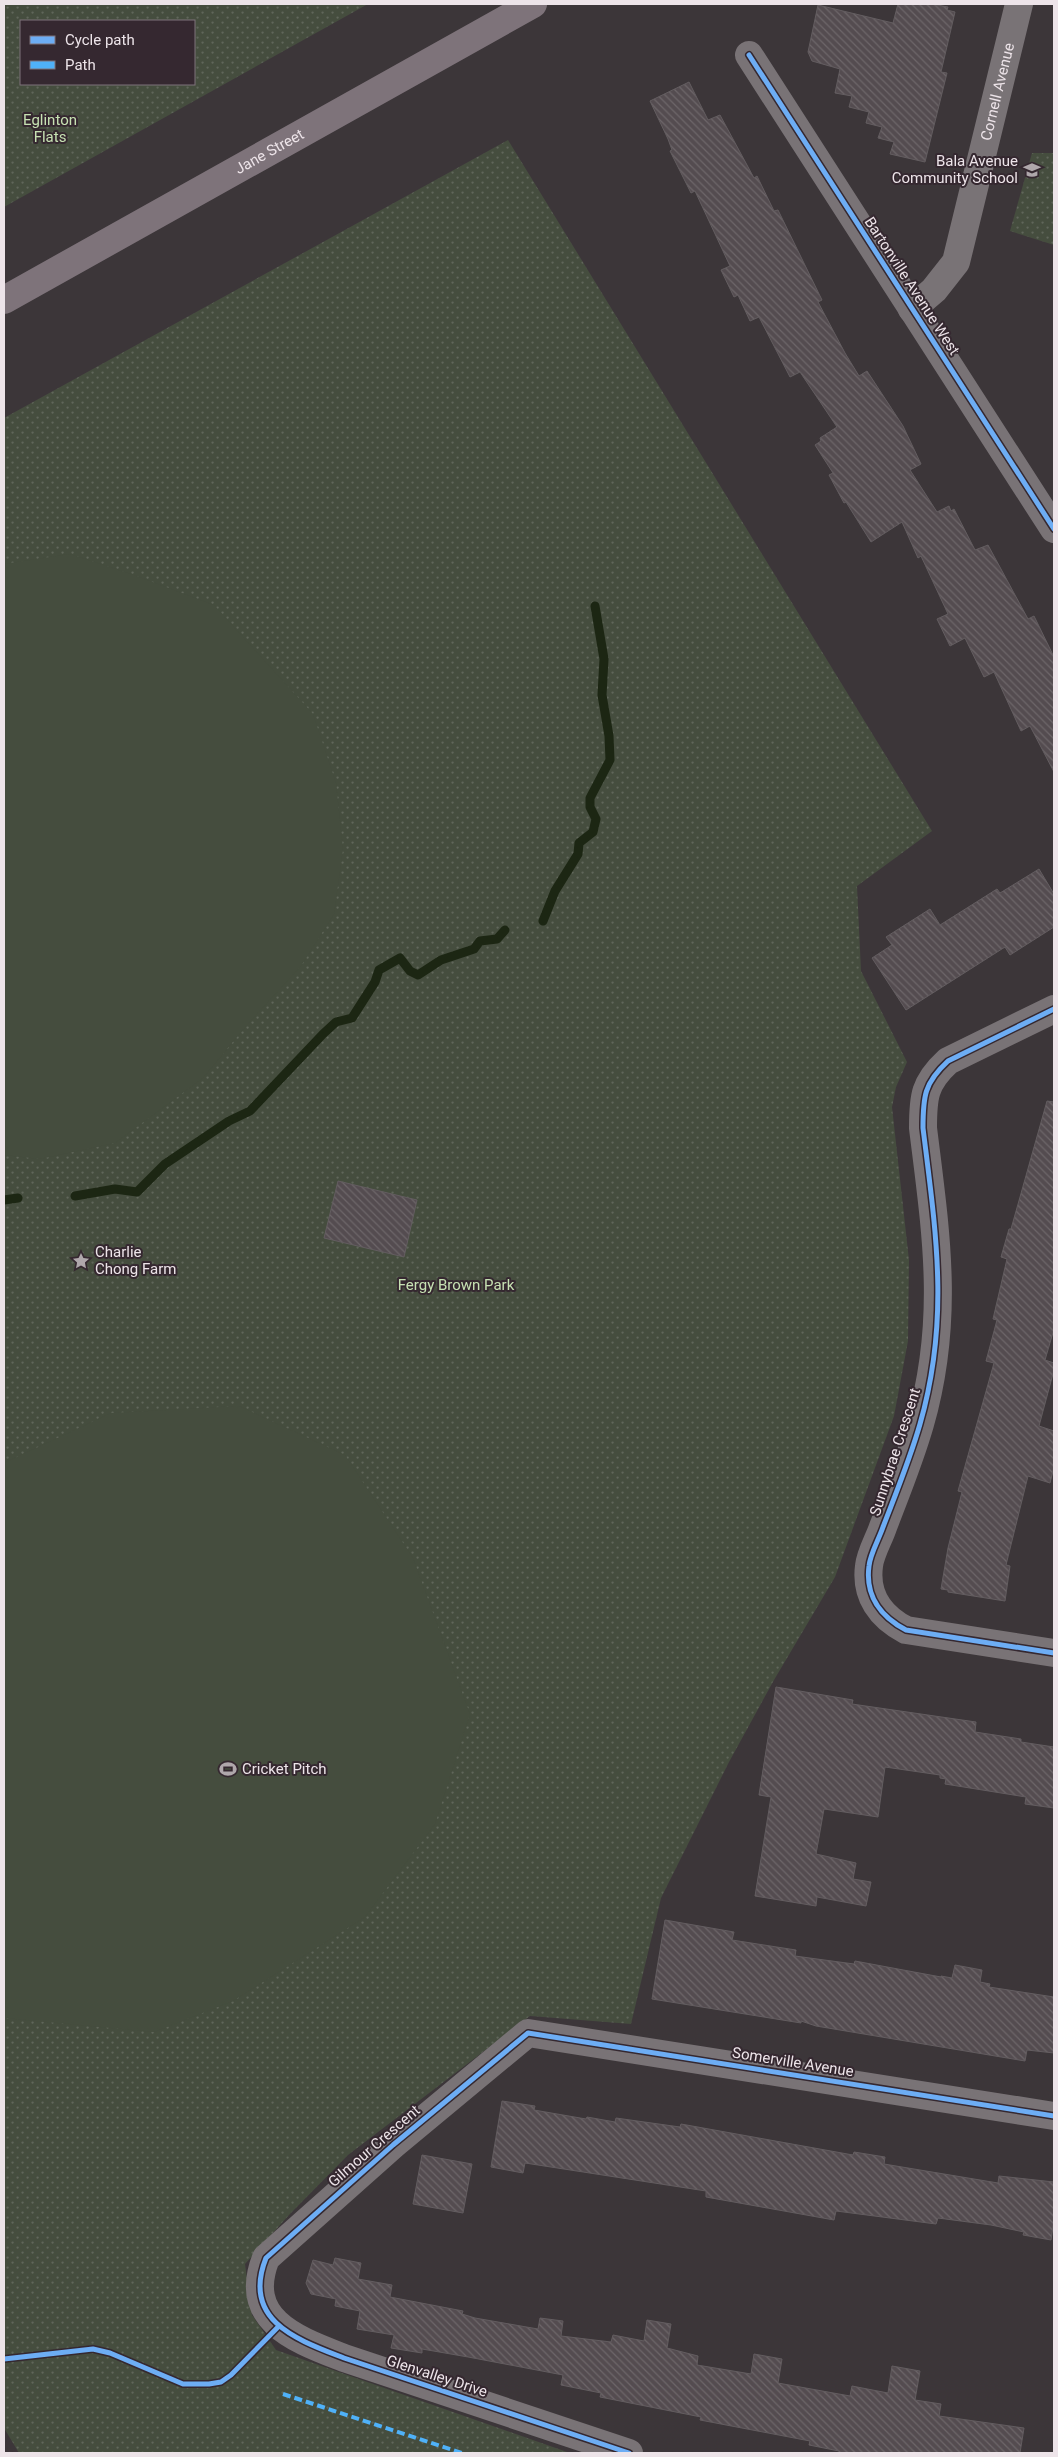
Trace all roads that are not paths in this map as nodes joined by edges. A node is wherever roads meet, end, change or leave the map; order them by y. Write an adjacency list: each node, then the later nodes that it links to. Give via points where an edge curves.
1 (533, 4): 4 (main road, Jane Street)
2 (1019, 4): 5 (street, Cornell Avenue, via 956,262 934,290)
3 (749, 55): 5 (street, Bartonville Avenue West)
4 (4, 300)
5 (912, 309): 6 (street, Bartonville Avenue West)
6 (1054, 529)
7 (1054, 1010): 8 (street, Sunnybrae Crescent, via 948,1061 934,1074 927,1089 923,1128 939,1279 934,1353 920,1424 869,1566 870,1592 878,1609 906,1630)
8 (1054, 1653)
9 (528, 2033): 10 (street, Somerville Avenue); 11 (street, Gilmour Crescent, via 393,2145 266,2258 261,2270)
10 (1054, 2116)
11 (261, 2292): 12 (street, Glenvalley Drive, via 266,2310 279,2326 299,2341)
12 (629, 2453)

